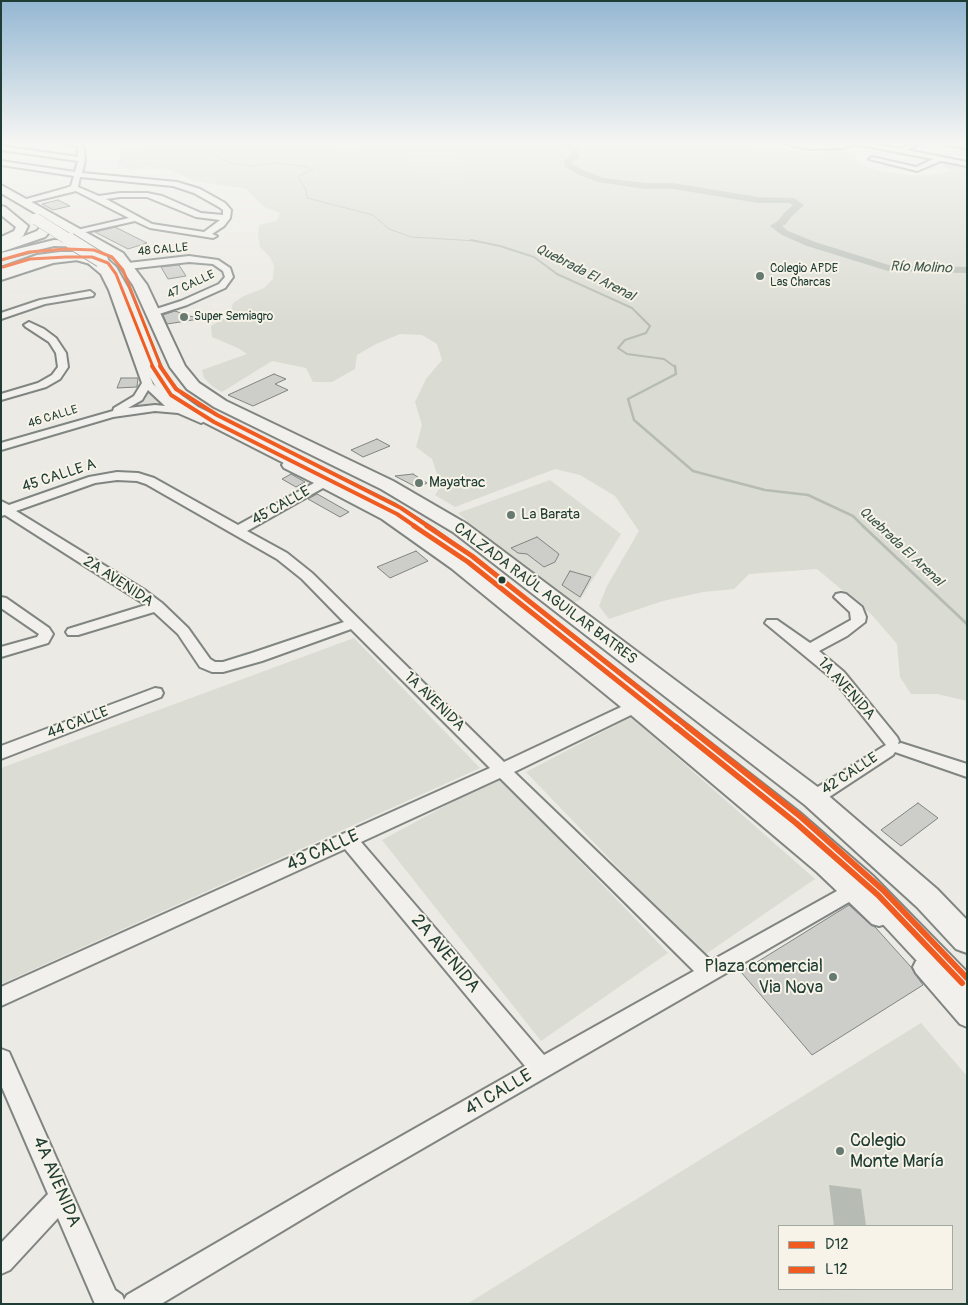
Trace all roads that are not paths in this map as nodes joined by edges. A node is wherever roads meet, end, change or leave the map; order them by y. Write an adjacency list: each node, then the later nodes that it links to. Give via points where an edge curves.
1 (7, 202): 9 (highway, CALZADA RAÚL AGUILAR BATRES)
2 (19, 202): 9 (highway, CALZADA RAÚL AGUILAR BATRES)
3 (58, 202): 9 (street)
4 (105, 202): 11 (street)
5 (169, 202): 10 (street, via 199,214)
6 (216, 202): 10 (street, via 227,210)
7 (1, 208): 13 (highway, via 21,225)
8 (1, 216): 14 (highway, via 11,227)
9 (40, 218): 12 (highway, CALZADA RAÚL AGUILAR BATRES); 13 (highway, via 34,230); 18 (highway); 20 (highway, CALZADA RAÚL AGUILAR BATRES, bridge)
10 (226, 218): 15 (street)
11 (135, 219): 12 (street); 15 (street, via 161,229)
12 (80, 232): 20 (highway, CALZADA RAÚL AGUILAR BATRES)
13 (19, 233): 17 (highway)
14 (1, 234)
15 (205, 235): 16 (street)
16 (221, 237)
17 (1, 242)
18 (1, 248)
19 (1, 256): 20 (main road, via 58,243)
20 (96, 258): 21 (highway, CALZADA RAÚL AGUILAR BATRES, via 119,256); 23 (highway, via 71,255 41,258); 24 (main road, via 56,259); 28 (highway, CALZADA RAÚL AGUILAR BATRES, via 111,270 121,288)
21 (128, 266): 22 (street, 48 CALLE, via 189,259 215,262); 26 (highway, CALZADA RAÚL AGUILAR BATRES)
22 (227, 270): 26 (street, 47 CALLE, via 228,277 222,286)
23 (1, 272)
24 (1, 277)
25 (90, 294): 27 (street, via 43,302)
26 (153, 314): 53 (highway, CALZADA RAÚL AGUILAR BATRES, via 178,367 198,390 220,404 387,485 460,528)
27 (3, 315): 29 (street, via 46,334 59,349 63,367 56,377 34,388)
28 (149, 378): 30 (street, via 161,398); 31 (street, 46 CALLE, via 138,398); 37 (highway, CALZADA RAÚL AGUILAR BATRES, via 162,384 192,410 387,508)
29 (1, 397)
30 (185, 412): 31 (street, 46 CALLE, via 155,408); 34 (street)
31 (112, 414): 32 (street, 46 CALLE)
32 (1, 447)
33 (128, 476): 35 (street, 45 CALLE A, via 93,480); 36 (street, 1A AVENIDA, via 150,480)
34 (323, 483): 36 (street, 45 CALLE); 38 (street, via 398,523)
35 (3, 509): 41 (street, 2A AVENIDA)
36 (239, 530): 42 (street, 1A AVENIDA, via 295,566)
37 (461, 558): 38 (highway); 48 (highway, CALZADA RAÚL AGUILAR BATRES)
38 (488, 590): 48 (street)
39 (841, 598): 45 (street, via 857,610 858,622)
40 (1, 601): 46 (street, via 46,634 43,640)
41 (157, 606): 42 (street, 2A AVENIDA, via 183,631 205,663 212,667 223,667); 44 (street)
42 (354, 623): 51 (street, 1A AVENIDA)
43 (772, 624): 45 (street, 1A AVENIDA)
44 (72, 632)
45 (809, 650): 49 (street, 1A AVENIDA, via 839,676)
46 (1, 652)
47 (154, 693): 50 (street, 44 CALLE)
48 (638, 705): 51 (street, 43 CALLE); 55 (highway, CALZADA RAÚL AGUILAR BATRES, via 790,819)
49 (893, 747): 52 (street); 53 (street, 42 CALLE)
50 (1, 753)
51 (502, 770): 54 (street, 43 CALLE); 57 (street, 1A AVENIDA)
52 (967, 771)
53 (814, 798): 56 (highway, CALZADA RAÚL AGUILAR BATRES, via 927,898)
54 (348, 840): 59 (street, 43 CALLE); 62 (street, 2A AVENIDA)
55 (858, 888): 57 (street, 41 CALLE); 58 (highway, CALZADA RAÚL AGUILAR BATRES); 60 (street, via 885,925)
56 (967, 940)
57 (709, 973): 62 (street, 41 CALLE)
58 (967, 993)
59 (1, 997)
60 (967, 1017)
61 (2, 1065): 63 (street, 4A AVENIDA)
62 (542, 1069): 66 (street, 41 CALLE)
63 (62, 1197): 64 (street); 65 (street, 4A AVENIDA, via 106,1299)
64 (1, 1261)
65 (113, 1304)
66 (136, 1304)

